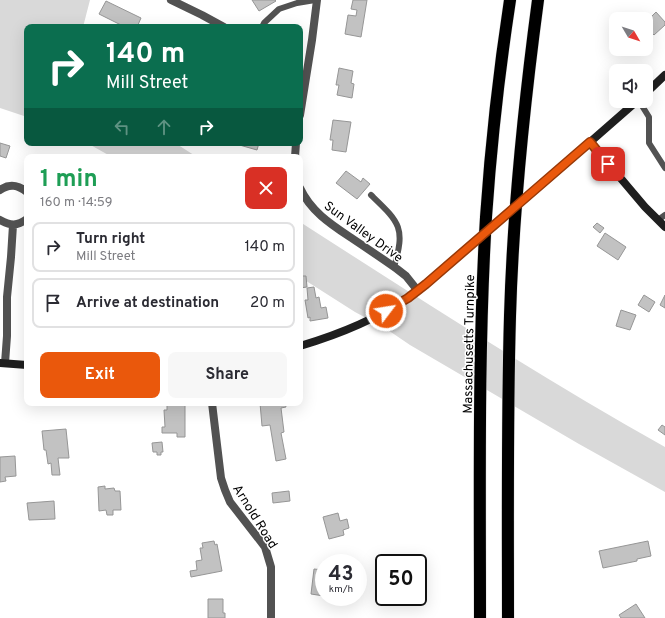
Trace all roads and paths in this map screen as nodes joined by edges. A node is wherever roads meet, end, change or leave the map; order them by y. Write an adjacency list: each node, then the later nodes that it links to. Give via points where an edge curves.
1 (171, 0): 5 (street)
2 (316, 0): 6 (lane, via 279,9); 7 (street)
3 (510, 0): 31 (highway, Massachusetts Turnpike, via 499,79 486,216 480,400)
4 (538, 0): 32 (highway, via 523,127 512,270 508,406)
5 (219, 24)
6 (264, 24)
7 (303, 72)
8 (665, 76): 9 (main road)
9 (653, 87)
10 (630, 108): 12 (main road)
11 (643, 108): 13 (lane, via 649,117 649,143)
12 (590, 142): 20 (main road); 25 (main road, bridge)
13 (665, 168)
14 (0, 190): 15 (street, via 12,186)
15 (24, 190)
16 (303, 195): 24 (street, Sun Valley Drive, via 321,217)
17 (371, 196): 24 (lane, via 392,217 398,227 399,251)
18 (665, 215): 20 (lane)
19 (0, 220): 22 (street)
20 (658, 220): 23 (main road)
21 (24, 221): 22 (street)
22 (13, 225): 27 (street, via 6,297 7,336)
23 (665, 227)
24 (394, 266): 25 (street, Sun Valley Drive)
25 (418, 291): 26 (main road, via 374,317 339,333)
26 (303, 345)
27 (3, 363): 28 (main road)
28 (24, 365)
29 (212, 406): 30 (street, Arnold Road, via 221,478 225,490 230,502 265,547 268,556 271,567)
30 (271, 618)
31 (480, 618)
32 (508, 618)

